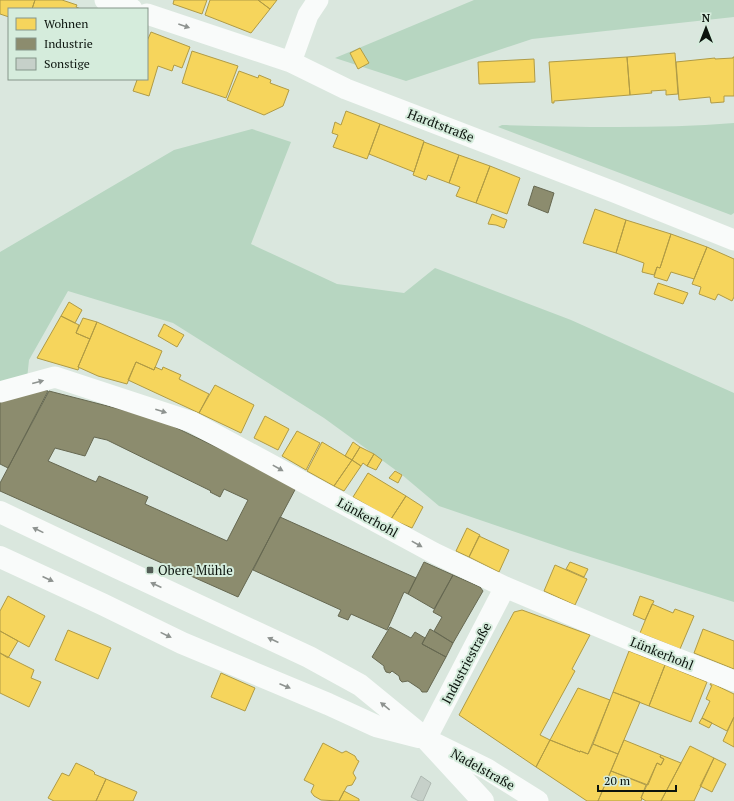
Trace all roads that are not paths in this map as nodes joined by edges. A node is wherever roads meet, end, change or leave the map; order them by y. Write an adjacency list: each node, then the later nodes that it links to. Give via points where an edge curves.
1 (105, 0): 3 (street)
2 (318, 0): 5 (street, via 308,15)
3 (129, 8)
4 (148, 14): 5 (street, Hardtstraße, one-way to 5)
5 (291, 62): 6 (street, Hardtstraße, via 346,89)
6 (734, 240)
7 (0, 392): 10 (street, Lünkerhohl, one-way to 10, via 55,377 192,422 434,553)
8 (0, 512): 12 (main road, one-way to 8, via 360,685 309,657)
9 (0, 557): 12 (main road, one-way to 12, via 182,643 376,726)
10 (506, 587): 11 (street, Lünkerhohl); 12 (street, Industriestraße)
11 (734, 681)
12 (426, 739): 13 (main road); 14 (street, Nadelstraße, via 487,769)
13 (483, 801)
14 (538, 801)

